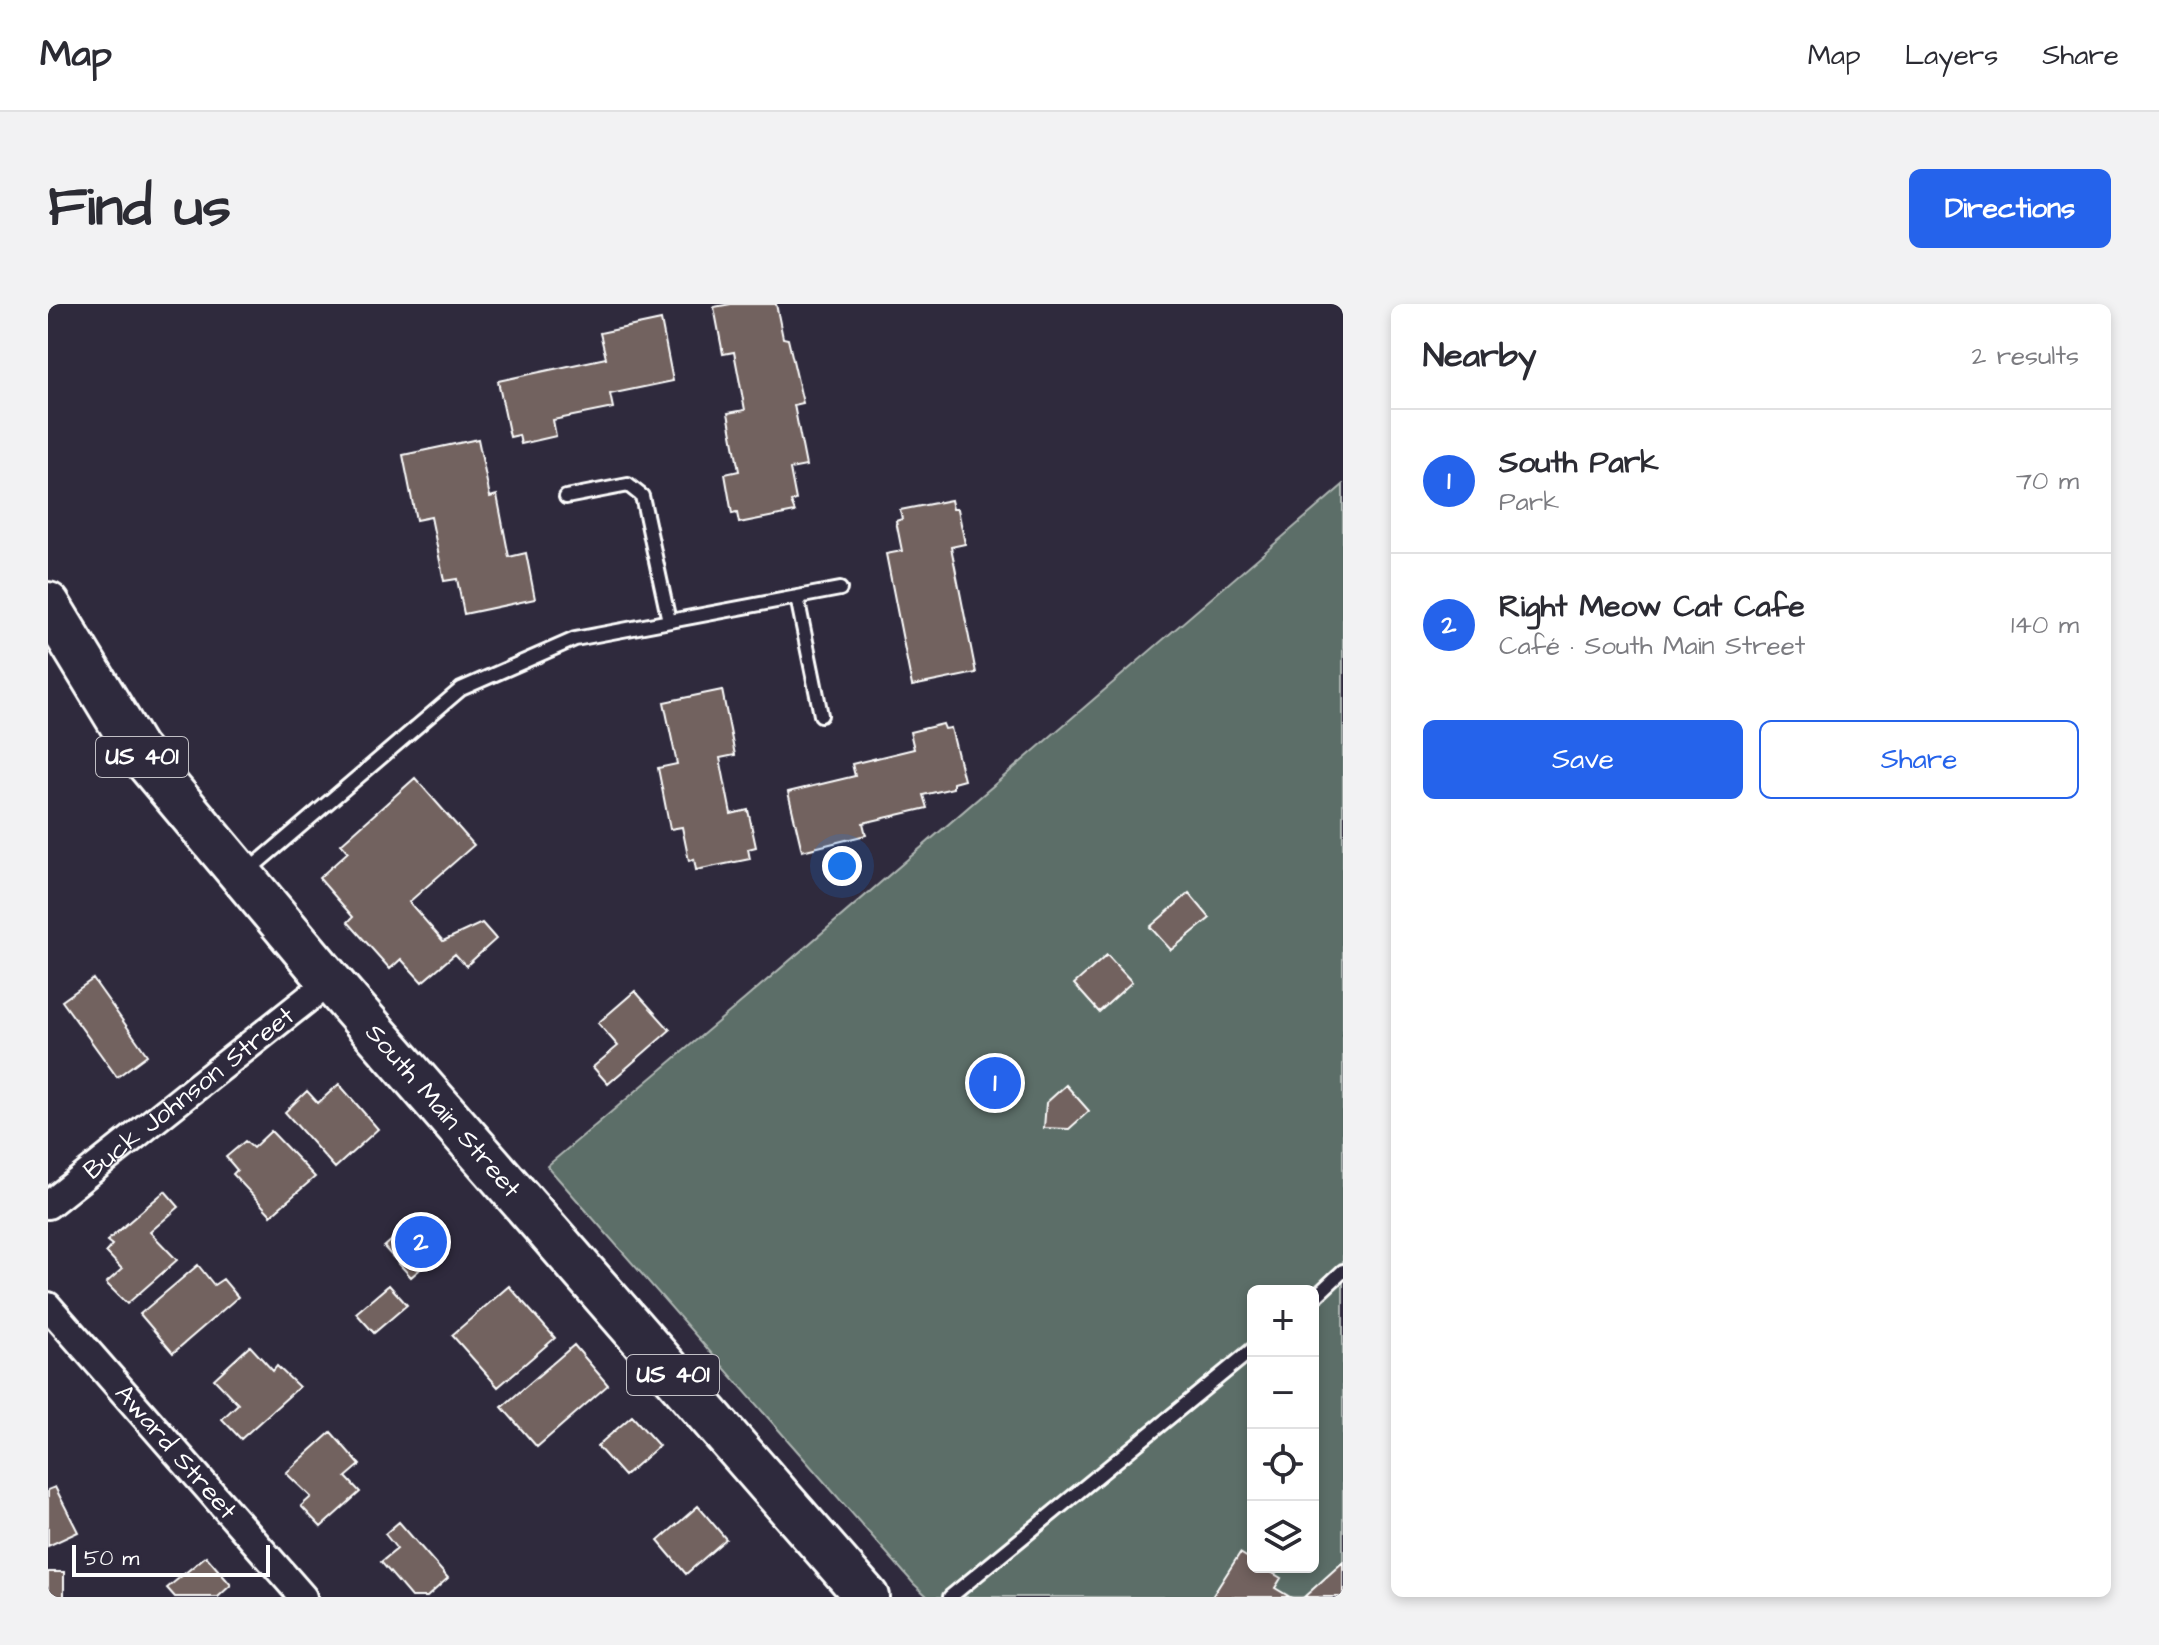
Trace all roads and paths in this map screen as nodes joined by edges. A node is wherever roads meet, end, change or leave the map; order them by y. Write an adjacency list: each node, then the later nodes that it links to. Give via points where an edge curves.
1 (566, 497): 5 (lane, via 628,485 642,496)
2 (840, 589): 3 (lane)
3 (797, 597): 5 (lane); 6 (lane)
4 (48, 604): 7 (highway, South Main Street / US 401, via 136,749)
5 (669, 621): 7 (lane, via 575,639 461,689)
6 (821, 715)
7 (242, 875): 8 (highway, South Main Street / US 401)
8 (330, 981): 9 (street, Buck Johnson Street); 15 (highway, South Main Street / US 401)
9 (48, 1205)
10 (1343, 1271): 11 (lane)
11 (1319, 1293)
12 (48, 1306): 14 (street, Award Street)
13 (1247, 1354): 16 (lane)
14 (303, 1597)
15 (867, 1597)
16 (950, 1597)

